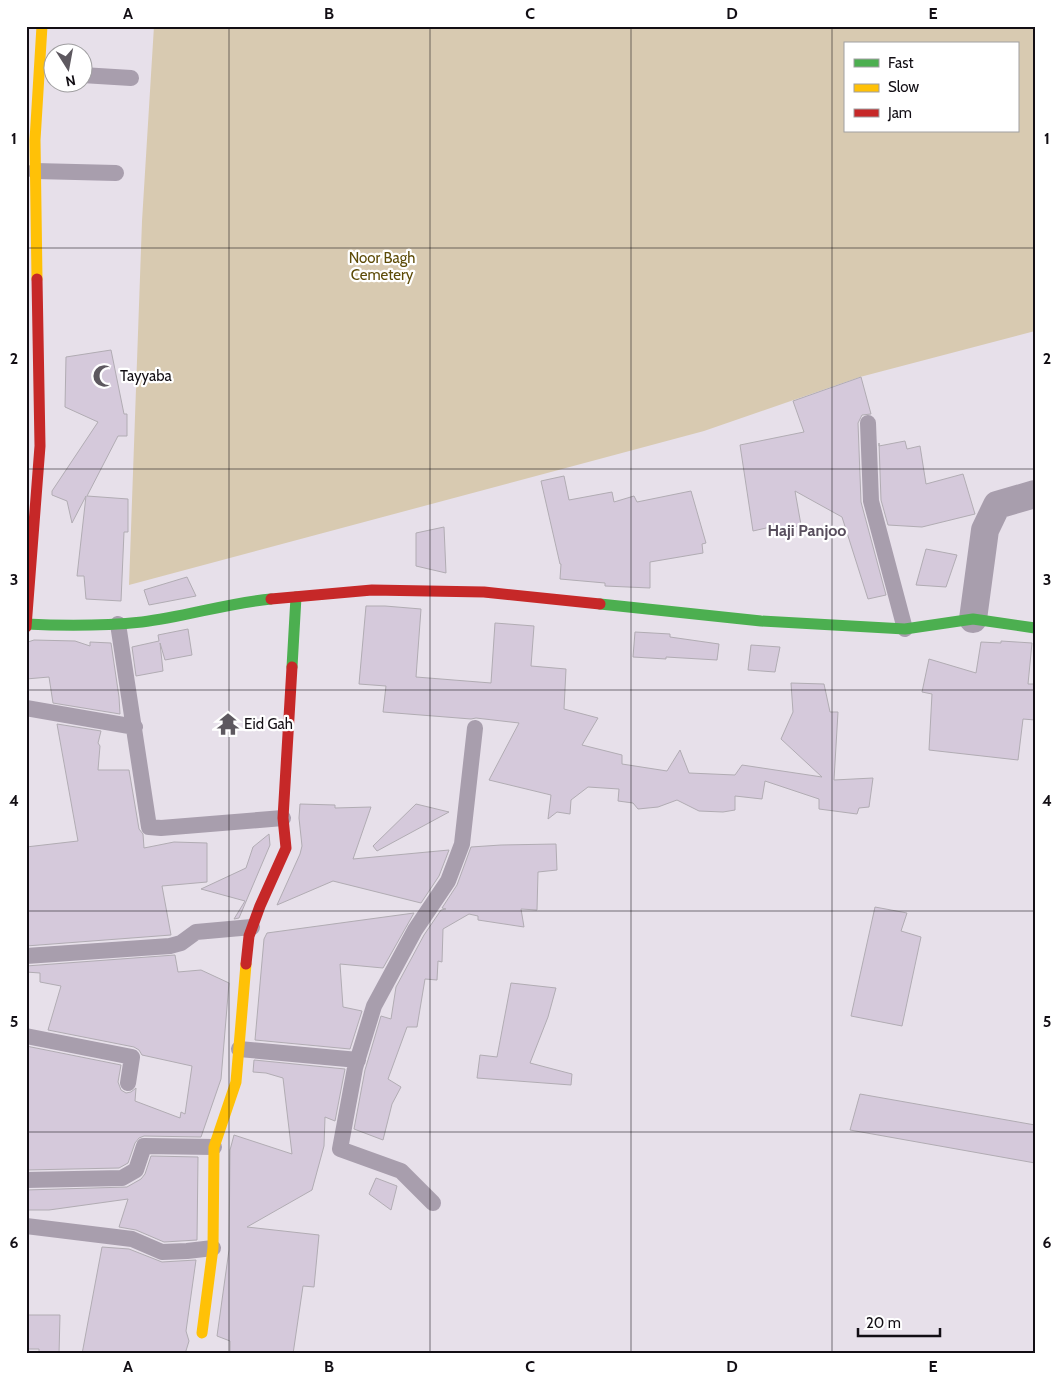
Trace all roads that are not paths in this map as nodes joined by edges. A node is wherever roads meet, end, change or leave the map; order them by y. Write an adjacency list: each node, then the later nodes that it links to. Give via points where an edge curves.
1 (42, 26): 2 (street)
2 (43, 42)
3 (92, 76): 4 (lane)
4 (131, 78)
5 (42, 89): 6 (street)
6 (31, 136): 7 (street)
7 (35, 171): 8 (lane); 9 (street)
8 (116, 173)
9 (33, 411): 15 (street, via 40,446)
10 (868, 423): 17 (lane, via 872,501)
11 (1035, 494): 13 (street, via 997,505 985,530)
12 (296, 597): 14 (street, via 251,601); 17 (street, via 372,590 484,592 761,621); 21 (street)
13 (974, 619): 16 (street); 17 (street)
14 (118, 624): 15 (street); 19 (lane)
15 (26, 625)
16 (1035, 628)
17 (905, 629)
18 (26, 708): 19 (lane)
19 (135, 727): 21 (lane, via 149,827)
20 (475, 728): 26 (lane, via 462,844 448,881 415,930 374,1006)
21 (283, 818): 22 (street, via 286,848)
22 (252, 927): 23 (lane, via 196,932 181,943 170,946); 25 (street)
23 (26, 956)
24 (26, 1036): 27 (lane, via 132,1057)
25 (239, 1049): 26 (lane); 28 (street, via 236,1082)
26 (358, 1060): 30 (lane, via 340,1149 401,1171)
27 (128, 1083)
28 (214, 1147): 29 (lane, via 144,1146 136,1170 122,1178); 32 (street)
29 (26, 1180)
30 (433, 1203)
31 (26, 1226): 32 (lane, via 132,1239 162,1252)
32 (212, 1248): 33 (street)
33 (202, 1333)

